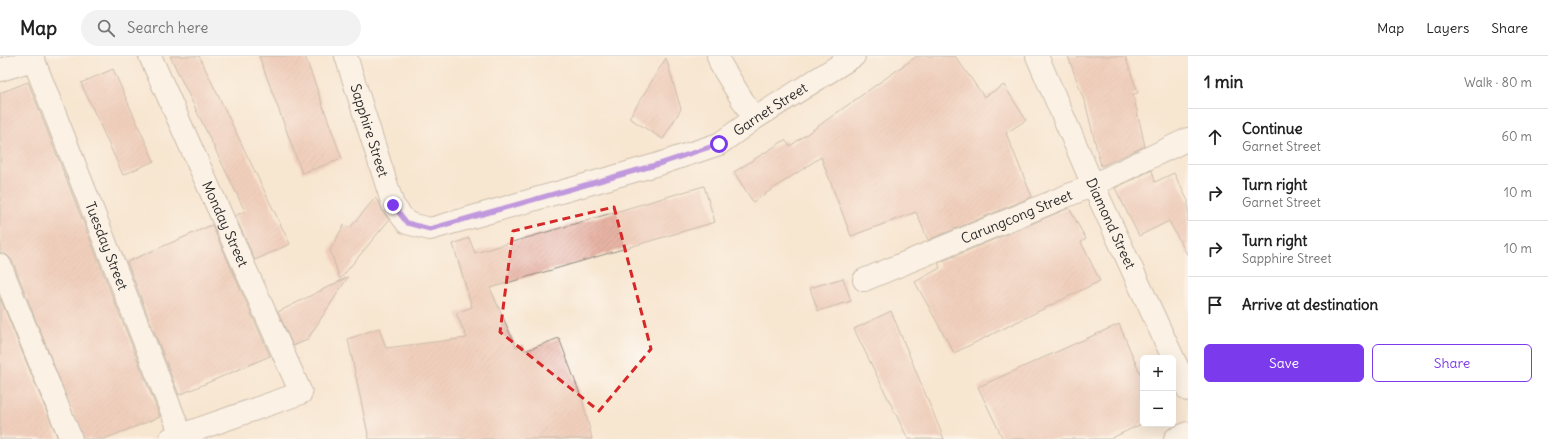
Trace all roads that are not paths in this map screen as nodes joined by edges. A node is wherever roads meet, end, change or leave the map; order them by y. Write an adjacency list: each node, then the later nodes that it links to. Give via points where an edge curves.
1 (150, 56): 15 (street, Monday Street, via 301,393)
2 (346, 56): 11 (street, Sapphire Street, via 393,205)
3 (854, 56): 8 (street, Garnet Street)
4 (1037, 56): 10 (street, Diamond Street)
5 (32, 58): 7 (street); 17 (street, Tuesday Street)
6 (722, 59): 8 (street)
7 (0, 70)
8 (754, 119): 11 (street, Garnet Street, via 719,144 659,164 430,229)
9 (1188, 139): 10 (street, Carungcong Street)
10 (1093, 185): 13 (street, Carungcong Street); 14 (street, Diamond Street)
11 (407, 223)
12 (0, 265): 18 (street)
13 (864, 280)
14 (1188, 390)
15 (221, 431): 17 (street)
16 (1188, 433): 19 (street)
17 (175, 437)
18 (71, 439)
19 (1175, 439)

